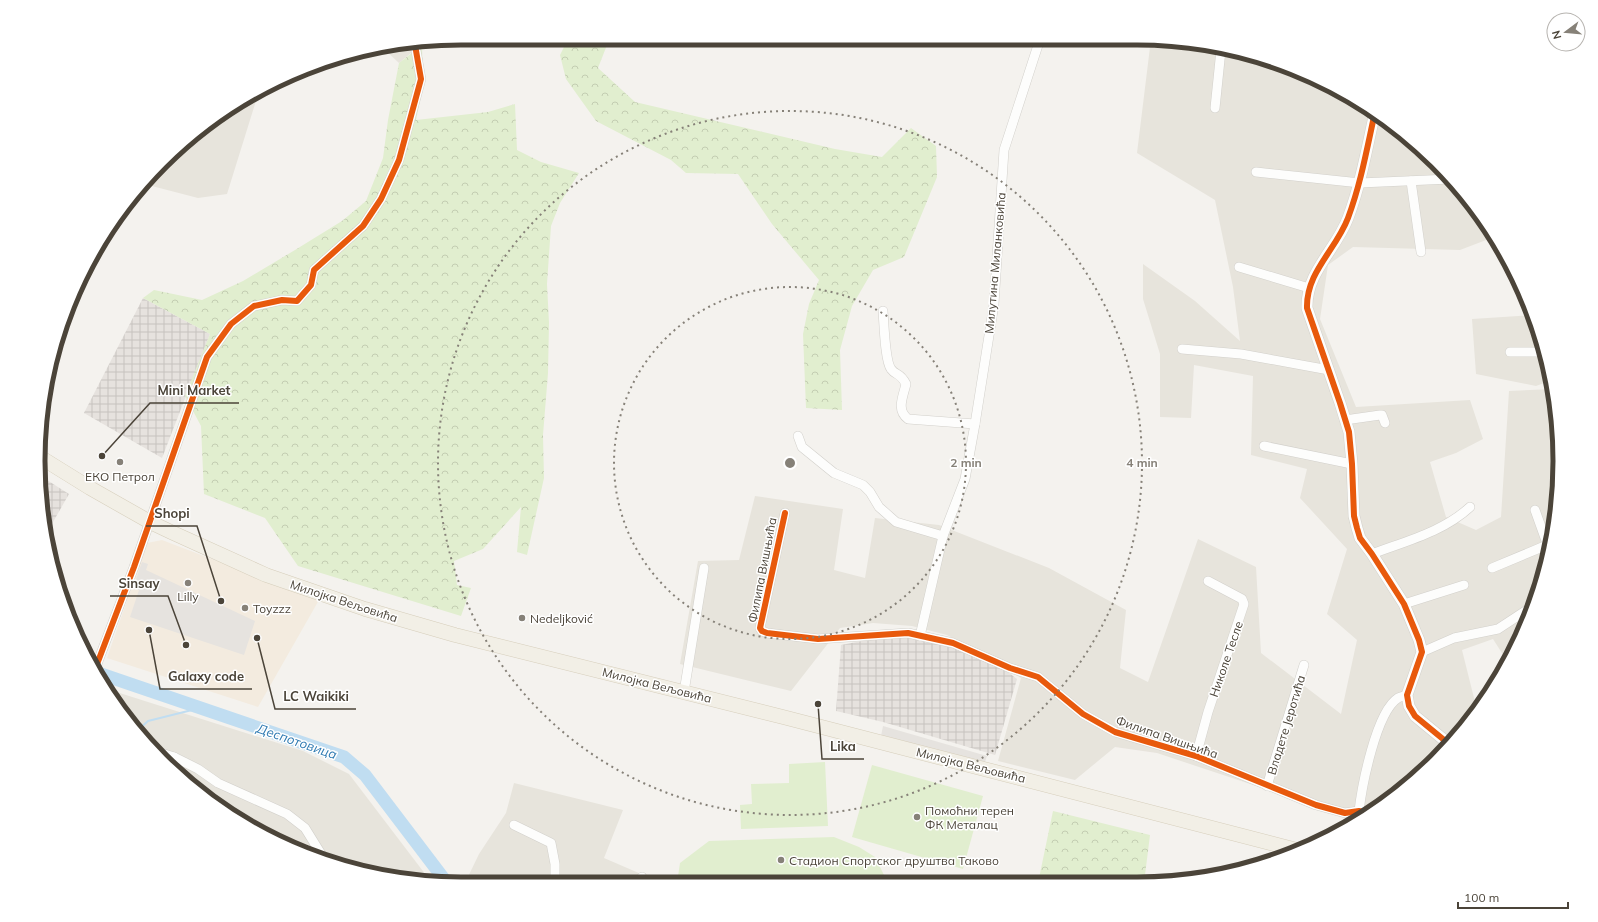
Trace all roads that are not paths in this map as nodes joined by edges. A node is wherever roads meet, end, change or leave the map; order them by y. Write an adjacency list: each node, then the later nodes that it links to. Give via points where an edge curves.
1 (1038, 45): 20 (street, Милутина Миланковића, via 1004,150 994,304)
2 (416, 48): 28 (street, via 421,79 399,160 381,199 363,226 314,270 311,285 297,301 282,300 254,306 231,324 207,357)
3 (1221, 54): 4 (street)
4 (1215, 108)
5 (1374, 119): 9 (street)
6 (1256, 172): 9 (street)
7 (1443, 179): 8 (street)
8 (1411, 181): 9 (street); 10 (street)
9 (1360, 183): 12 (street, via 1340,237 1321,263)
10 (1421, 252)
11 (1239, 267): 12 (street)
12 (1309, 288): 17 (street, via 1307,308)
13 (883, 311): 20 (street, via 887,360 891,369 902,376 906,384 900,408 903,415 908,419)
14 (1182, 349): 17 (street, via 1241,354)
15 (1510, 352): 16 (street)
16 (1539, 352)
17 (1329, 370): 18 (street)
18 (1345, 420): 19 (street, via 1382,415); 24 (street, via 1349,432)
19 (1385, 423)
20 (975, 424): 29 (street, Милутина Миланковића, via 965,479)
21 (798, 436): 29 (street, via 802,447 834,473 863,484 879,507 896,522)
22 (1264, 446): 24 (street)
23 (45, 460): 28 (main road, Милојка Вељовића)
24 (1352, 464): 32 (street, via 1354,516 1360,538)
25 (1470, 507): 32 (street, via 1434,532)
26 (1535, 510): 30 (street)
27 (785, 513): 39 (street, Филипа Вишњића, via 760,628 762,631 818,639 908,633)
28 (150, 522): 41 (street); 43 (main road, Милојка Вељовића, via 266,575 365,609 455,635)
29 (944, 536): 39 (street, Милутина Миланковића)
30 (1546, 539)
31 (1543, 550): 34 (street)
32 (1372, 554): 37 (street)
33 (704, 568): 43 (street)
34 (1492, 568)
35 (1208, 581): 46 (street, Николе Тесле, via 1242,599 1244,604)
36 (1464, 585): 37 (street)
37 (1404, 604): 40 (street)
38 (1524, 612): 40 (street, via 1498,629 1454,638)
39 (920, 636): 46 (street, Филипа Вишњића, via 953,643 1010,668 1038,677 1083,714 1115,732)
40 (1422, 652): 44 (street)
41 (98, 663)
42 (1304, 664): 48 (street, Владете Јеротића)
43 (684, 692): 52 (main road, Милојка Вељовића)
44 (1406, 695): 45 (street, via 1412,712); 49 (street, via 1397,698 1377,732 1362,788)
45 (1445, 740)
46 (1196, 756): 48 (street, Филипа Вишњића)
47 (174, 762): 53 (street, via 198,769 218,782 287,814 304,828)
48 (1267, 786): 50 (street, Филипа Вишњића, via 1316,806 1345,813)
49 (1363, 810)
50 (1359, 812)
51 (514, 825): 54 (street, via 551,843)
52 (1289, 848)
53 (320, 852)
54 (555, 877)

